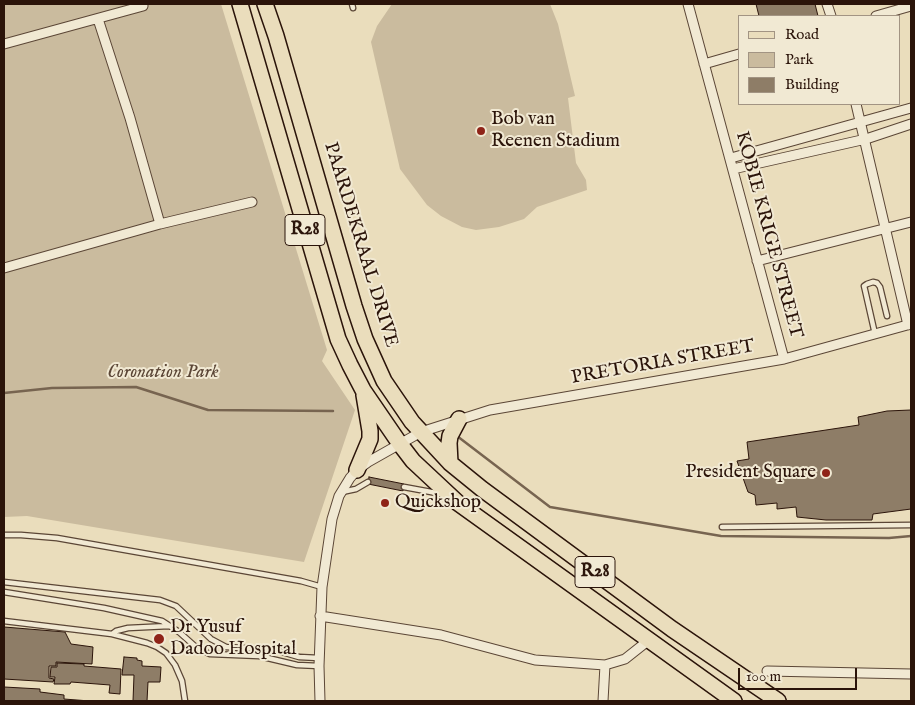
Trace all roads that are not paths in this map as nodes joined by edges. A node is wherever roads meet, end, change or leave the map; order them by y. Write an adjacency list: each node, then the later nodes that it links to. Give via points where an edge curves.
1 (240, 4): 28 (main road, R28, via 331,319 344,354)
2 (265, 4): 30 (main road, PAARDEKRAAL DRIVE / R28, via 365,339 384,381)
3 (688, 4): 10 (street, KOBIE KRIGE STREET)
4 (143, 6): 7 (street)
5 (911, 6): 6 (street)
6 (880, 15)
7 (98, 19): 8 (street); 20 (street)
8 (4, 44)
9 (738, 54): 10 (street)
10 (704, 64): 16 (street, KOBIE KRIGE STREET)
11 (856, 105): 13 (street)
12 (911, 108): 13 (street)
13 (862, 123): 15 (street); 16 (street)
14 (911, 124): 15 (street)
15 (866, 139): 17 (street); 21 (street)
16 (731, 158): 17 (street, KOBIE KRIGE STREET)
17 (733, 169): 22 (street, KOBIE KRIGE STREET)
18 (252, 202): 20 (street)
19 (911, 222): 21 (street)
20 (160, 224): 23 (street)
21 (886, 228): 22 (street); 25 (street)
22 (757, 261): 27 (street, KOBIE KRIGE STREET)
23 (4, 268)
24 (887, 316): 26 (lane, via 877,283 864,286)
25 (910, 325): 26 (street, PRETORIA STREET)
26 (875, 334): 27 (street, PRETORIA STREET)
27 (784, 359): 29 (street, PRETORIA STREET, via 490,410)
28 (363, 390): 31 (main road, R28); 33 (main road, via 370,439)
29 (459, 419): 30 (street, PRETORIA STREET); 32 (main road, via 449,443)
30 (421, 432): 31 (street, PRETORIA STREET); 32 (main road, PAARDEKRAAL DRIVE / R28)
31 (400, 444): 33 (street, PRETORIA STREET); 37 (main road, R28, via 412,461)
32 (450, 463): 57 (main road, PAARDEKRAAL DRIVE / R28, via 672,629)
33 (357, 470): 36 (street)
34 (368, 482): 36 (lane)
35 (404, 488): 37 (lane)
36 (342, 492): 42 (street, via 332,519)
37 (449, 495): 48 (main road, R28)
38 (911, 524): 39 (lane)
39 (722, 526)
40 (4, 535): 42 (lane, via 58,538)
41 (4, 582): 49 (lane, via 160,600 176,606 226,648 275,650)
42 (322, 587): 44 (street)
43 (4, 592): 46 (lane, via 125,612)
44 (320, 616): 49 (street); 50 (street, via 441,635 535,660)
45 (4, 621): 47 (lane)
46 (170, 626): 47 (lane, via 128,628); 49 (lane, via 197,648 210,654 259,656 297,665)
47 (112, 634): 53 (lane, via 147,643 166,653 175,665)
48 (649, 640): 50 (street, via 625,659); 56 (main road, R28)
49 (319, 662): 54 (street)
50 (604, 665): 55 (street)
51 (767, 671): 52 (street)
52 (911, 674)
53 (185, 701)
54 (320, 701)
55 (603, 701)
56 (734, 701)
57 (778, 701)

